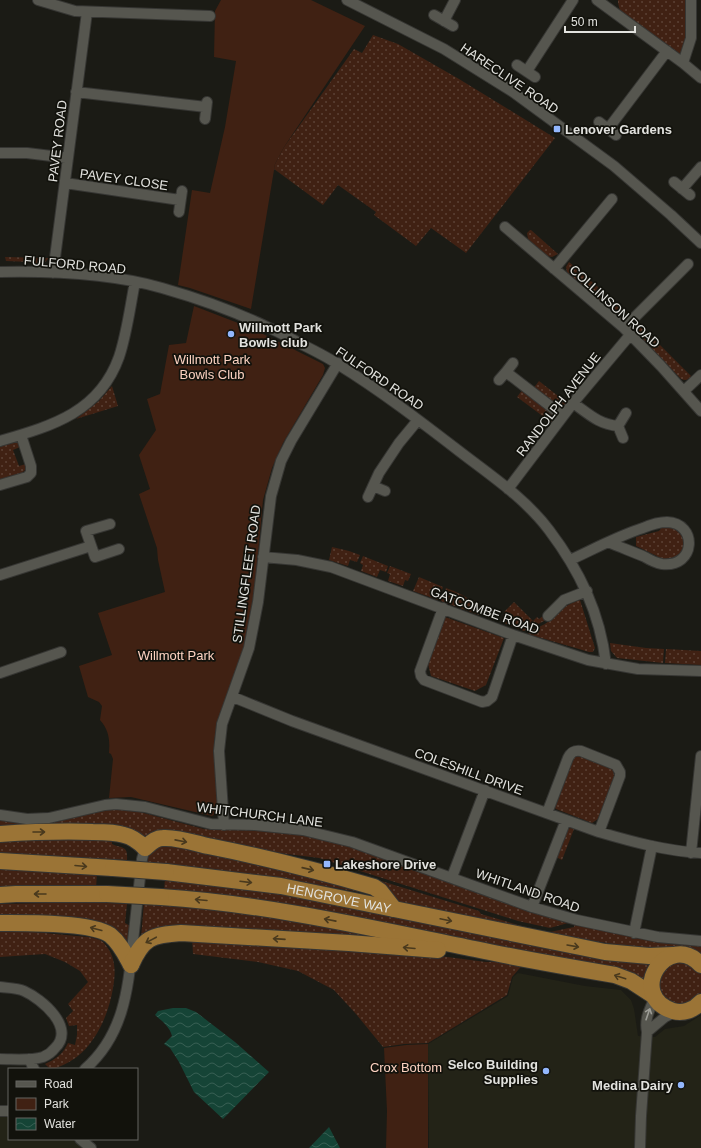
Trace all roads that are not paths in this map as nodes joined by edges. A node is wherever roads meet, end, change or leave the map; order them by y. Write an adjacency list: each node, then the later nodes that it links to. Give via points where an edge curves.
1 (38, 0): 8 (street)
2 (347, 0): 28 (street, HARECLIVE ROAD, via 444,49 513,92 614,166)
3 (455, 0): 11 (street)
4 (573, 0): 15 (street, via 531,74)
5 (597, 0): 7 (street)
6 (691, 0): 14 (street, via 691,38)
7 (611, 4): 13 (street)
8 (87, 12): 10 (street); 17 (street, PAVEY ROAD)
9 (434, 15): 11 (street)
10 (210, 16)
11 (444, 20): 12 (street)
12 (453, 26)
13 (667, 51): 14 (street); 19 (street, via 612,132)
14 (684, 63): 16 (street)
15 (517, 65)
16 (701, 78)
17 (76, 92): 18 (street, via 207,105); 21 (street, PAVEY ROAD)
18 (205, 119)
19 (599, 122)
20 (0, 153): 21 (street)
21 (68, 158): 23 (street, PAVEY ROAD)
22 (701, 167): 24 (street)
23 (65, 184): 26 (street, PAVEY CLOSE, via 181,196); 32 (street, PAVEY ROAD)
24 (682, 189)
25 (612, 199): 30 (street)
26 (180, 212)
27 (505, 227): 30 (street, COLLINSON ROAD)
28 (701, 243)
29 (688, 264): 34 (street, RANDOLPH AVENUE)
30 (554, 269): 34 (street, COLLINSON ROAD)
31 (0, 272): 32 (street, FULFORD ROAD)
32 (53, 272): 33 (street, FULFORD ROAD)
33 (135, 282): 36 (street, FULFORD ROAD, via 188,296 268,327); 47 (street, via 122,347 105,384 87,404 72,415)
34 (627, 332): 40 (street, COLLINSON ROAD); 41 (street, RANDOLPH AVENUE)
35 (513, 363): 37 (street)
36 (338, 364): 45 (street, FULFORD ROAD); 59 (street, STILLINGFLEET ROAD, via 280,461 271,496)
37 (506, 372): 39 (street); 44 (street)
38 (701, 375): 40 (street)
39 (498, 380)
40 (684, 391): 42 (street, COLLINSON ROAD)
41 (573, 402): 44 (street, RANDOLPH AVENUE); 46 (street, via 598,421)
42 (701, 411)
43 (626, 413): 46 (street)
44 (563, 416): 52 (street, RANDOLPH AVENUE)
45 (418, 420): 51 (street, via 399,443); 52 (street, FULFORD ROAD)
46 (618, 426): 48 (street)
47 (21, 435): 49 (street); 50 (street, via 31,473 27,477)
48 (623, 438)
49 (0, 441)
50 (0, 485)
51 (373, 486): 53 (street); 54 (street)
52 (508, 489): 60 (street, FULFORD ROAD, via 548,528)
53 (385, 491)
54 (368, 497)
55 (110, 524): 57 (street, via 86,531)
56 (608, 542): 56 (street, via 626,533 666,522 683,529 688,537 689,546 681,561 671,565 660,564); 60 (street)
57 (91, 546): 58 (street, via 95,557); 61 (street)
58 (119, 549)
59 (263, 557): 63 (street, GATCOMBE ROAD, via 331,567); 70 (street, STILLINGFLEET ROAD, via 249,648)
60 (570, 560): 62 (street, FULFORD ROAD)
61 (0, 575)
62 (587, 591): 64 (street, via 564,600); 67 (street, FULFORD ROAD, via 603,640)
63 (442, 608): 65 (street, GATCOMBE ROAD); 65 (street, via 420,671 424,680 482,702 487,701 492,697)
64 (548, 616)
65 (513, 636): 67 (street, GATCOMBE ROAD)
66 (62, 652): 69 (street)
67 (606, 664): 68 (street, GATCOMBE ROAD, via 638,669)
68 (701, 671)
69 (0, 673)
70 (233, 697): 73 (street, COLESHILL DRIVE, via 292,721); 77 (street, STILLINGFLEET ROAD, via 222,724 219,751)
71 (701, 756): 72 (street)
72 (701, 759): 83 (street)
73 (485, 790): 74 (street, COLESHILL DRIVE); 85 (street)
74 (547, 813): 76 (street, COLESHILL DRIVE); 78 (street, via 568,758 571,753 581,751 616,765 620,772)
75 (0, 815): 77 (street, WHITCHURCH LANE, via 27,819 49,818 116,804 145,807)
76 (566, 820): 78 (street, COLESHILL DRIVE); 87 (street)
77 (224, 825): 80 (street, WHITCHURCH LANE, via 281,827)
78 (599, 832): 81 (street, COLESHILL DRIVE)
79 (0, 834): 82 (highway, one-way to 82, via 81,831 115,833 135,839)
80 (352, 842): 85 (street, WHITLAND ROAD)
81 (652, 846): 83 (street, COLESHILL DRIVE); 90 (street)
82 (145, 848): 88 (highway, one-way to 88, via 154,840 165,838 225,849 329,874 378,889); 94 (street)
83 (696, 853)
84 (0, 861): 88 (highway, HENGROVE WAY, one-way to 88, bridge, via 166,872 281,886)
85 (452, 878): 87 (street, WHITLAND ROAD)
86 (0, 895): 92 (highway, HENGROVE WAY, one-way to 86, bridge, via 310,916 203,900 107,894)
87 (532, 907): 90 (street, WHITLAND ROAD)
88 (394, 909): 93 (highway, HENGROVE WAY, one-way to 93, via 605,952 649,956)
89 (0, 923): 94 (highway, one-way to 89, via 120,945 110,935 98,929 68,925)
90 (634, 933): 91 (street, WHITLAND ROAD)
91 (701, 941)
92 (504, 955): 94 (highway, one-way to 94, via 181,933 150,940 139,949); 97 (highway, HENGROVE WAY, one-way to 92, via 631,981 615,976)
93 (674, 955): 95 (highway, HENGROVE WAY, via 688,956); 97 (highway, via 659,964 654,972 651,981)
94 (131, 965): 106 (street, via 117,1027)
95 (701, 965)
96 (0, 987): 102 (street, via 15,988 31,995 52,1012 62,1028 57,1047 47,1055)
97 (655, 997): 99 (highway, HENGROVE WAY, via 660,1004); 100 (street, one-way to 97, via 645,1024)
98 (701, 1002): 99 (highway, via 693,1009)
99 (675, 1012): 100 (street)
100 (647, 1032): 107 (street)
101 (0, 1059): 103 (street)
102 (29, 1059): 103 (street); 105 (street)
103 (18, 1060): 104 (street)
104 (23, 1068)
105 (34, 1068)
106 (86, 1068)
107 (640, 1148)

